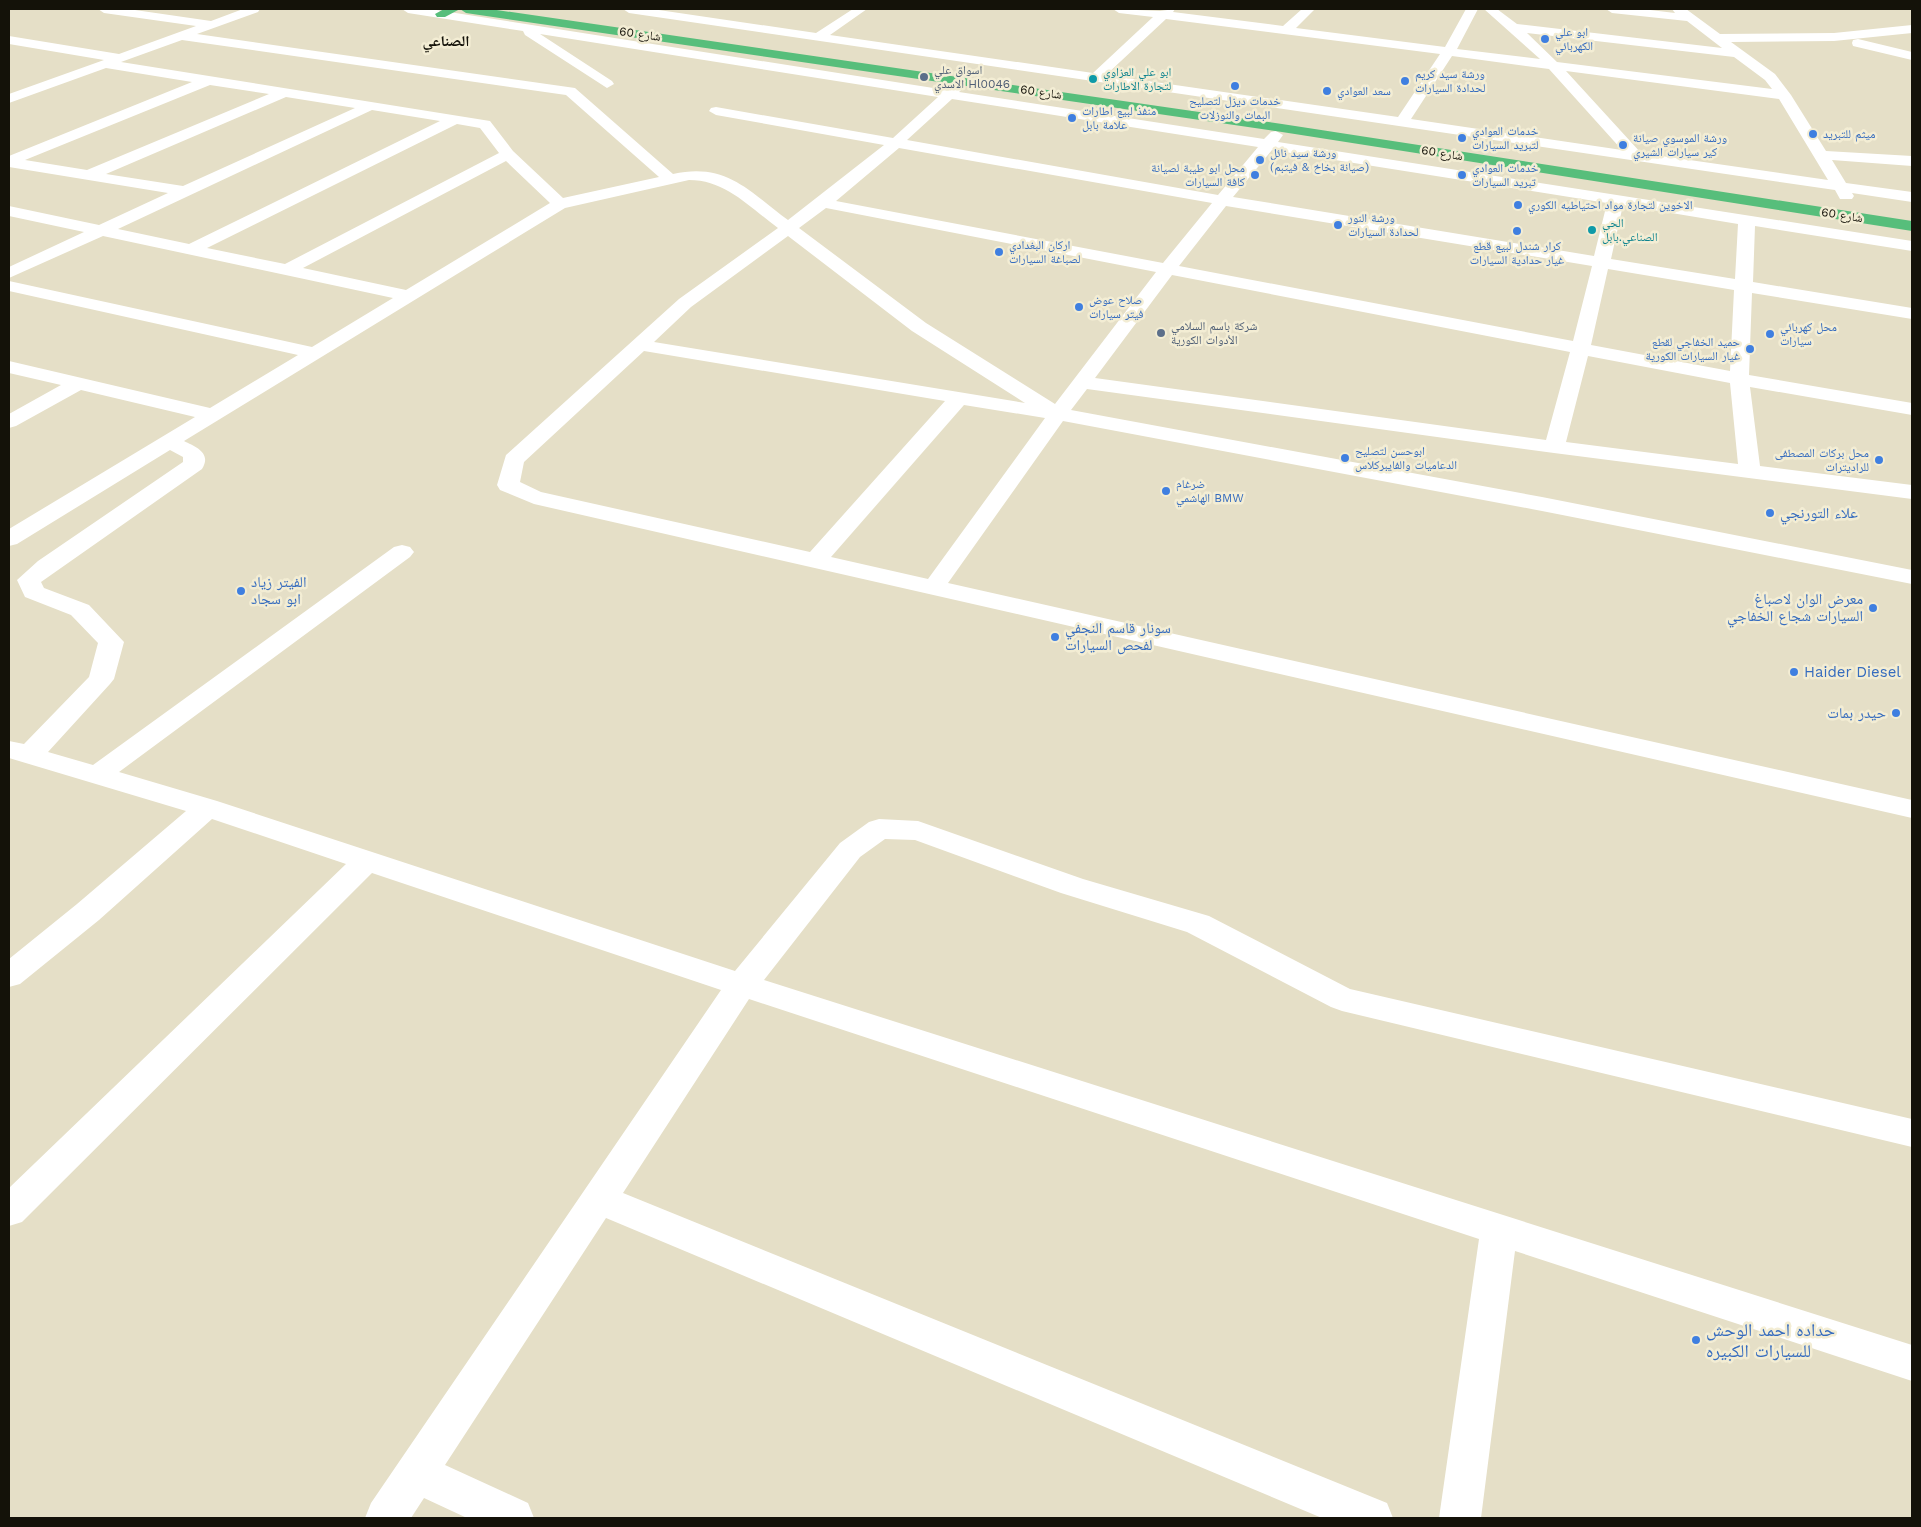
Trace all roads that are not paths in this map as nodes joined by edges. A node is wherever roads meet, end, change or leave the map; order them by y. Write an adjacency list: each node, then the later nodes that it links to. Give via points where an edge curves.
1 (104, 9): 18 (street)
2 (254, 9): 18 (street)
3 (408, 9): 14 (street)
4 (466, 9): 36 (highway, شارع 60)
5 (558, 9): 63 (highway, شارع 60)
6 (629, 9): 15 (street)
7 (861, 9): 24 (street)
8 (1119, 9): 16 (street)
9 (1309, 9): 22 (street)
10 (1472, 9): 28 (street)
11 (1490, 9): 20 (street)
12 (1612, 9): 17 (street)
13 (1678, 9): 17 (street)
14 (448, 11): 19 (street)
15 (684, 12): 24 (street)
16 (1167, 12): 22 (street); 34 (street)
17 (1690, 18): 25 (street)
18 (212, 25): 23 (street)
19 (522, 27): 37 (street); 39 (street)
20 (1515, 28): 29 (street); 33 (street)
21 (1912, 29): 26 (street)
22 (1287, 30): 28 (street)
23 (180, 36): 31 (street); 55 (street, via 570,91)
24 (819, 36): 34 (street)
25 (1716, 38): 26 (street); 29 (street)
26 (1834, 38): 30 (street)
27 (9, 40): 31 (street)
28 (1449, 51): 33 (street); 45 (street)
29 (1736, 53): 40 (street, via 1770,77)
30 (1912, 56)
31 (120, 58): 32 (street)
32 (105, 64): 35 (street); 41 (street)
33 (1552, 65): 40 (street); 51 (street)
34 (1096, 78): 45 (street)
35 (210, 80): 38 (street); 53 (street)
36 (963, 81): 39 (street); 46 (highway, شارع 60)
37 (607, 84)
38 (286, 92): 42 (street); 54 (street)
39 (947, 95): 47 (street); 48 (street)
40 (1784, 95): 50 (street)
41 (9, 99)
42 (370, 106): 44 (street); 57 (street)
43 (716, 111): 47 (street)
44 (456, 119): 49 (street, via 485,124); 69 (street)
45 (1402, 122): 51 (street)
46 (1282, 128): 48 (street); 66 (highway, شارع 60)
47 (898, 141): 59 (street); 61 (street)
48 (1266, 146): 59 (street); 60 (street)
49 (508, 154): 62 (street); 73 (street)
50 (1820, 155): 52 (street); 56 (street)
51 (1637, 157): 56 (street)
52 (1912, 160)
53 (9, 161): 54 (street)
54 (90, 175): 57 (street)
55 (670, 179): 62 (street); 67 (street, via 699,174 716,176)
56 (1840, 187): 58 (street); 63 (street)
57 (182, 191): 68 (street)
58 (1912, 197)
59 (1221, 200): 71 (street); 72 (street)
60 (1616, 200): 65 (street); 71 (street)
61 (822, 203): 67 (street); 72 (street)
62 (560, 204): 77 (street)
63 (1850, 204): 66 (highway, شارع 60)
64 (9, 211): 68 (street)
65 (1747, 220): 70 (street); 76 (street)
66 (1911, 222): 70 (street)
67 (788, 226): 79 (street, via 686,303); 88 (street, via 919,327)
68 (101, 230): 69 (street); 74 (street)
69 (190, 250): 73 (street)
70 (1911, 250)
71 (1602, 263): 76 (street); 80 (street)
72 (1168, 269): 80 (street); 84 (street)
73 (287, 270): 77 (street)
74 (9, 273)
75 (9, 286): 81 (street)
76 (1744, 286): 78 (street); 83 (street)
77 (409, 296): 81 (street)
78 (1912, 314)
79 (640, 345): 86 (street); 97 (street, via 514,460 508,485 534,497)
80 (1581, 348): 83 (street); 92 (street)
81 (315, 353): 89 (street)
82 (9, 367): 85 (street)
83 (1739, 379): 87 (street); 93 (street)
84 (1081, 382): 88 (street); 92 (street)
85 (79, 383): 89 (street); 90 (street)
86 (959, 398): 88 (street); 97 (street)
87 (1912, 408)
88 (1057, 414): 98 (street); 99 (street)
89 (213, 415): 91 (street)
90 (9, 422)
91 (169, 442): 95 (street); 100 (street, via 194,454 194,464 29,580 33,592 80,610 111,642 101,679)
92 (1554, 447): 93 (street)
93 (1750, 471): 94 (street)
94 (1912, 492)
95 (9, 539)
96 (402, 552): 101 (street)
97 (815, 561): 99 (street)
98 (1912, 577)
99 (933, 588): 103 (street)
100 (19, 752): 101 (street)
101 (98, 775): 102 (street)
102 (207, 808): 104 (street); 105 (street)
103 (1912, 809)
104 (367, 862): 106 (street); 109 (street)
105 (9, 976)
106 (742, 985): 107 (street, via 850,850 878,829 918,832 1072,886 1198,924 1342,999); 108 (street); 110 (street)
107 (1912, 1133)
108 (599, 1199): 112 (street); 115 (street)
109 (9, 1211)
110 (1499, 1229): 111 (street); 116 (street)
111 (1912, 1363)
112 (416, 1474): 113 (street); 114 (street)
113 (386, 1518)
114 (514, 1518)
115 (1372, 1518)
116 (1460, 1518)

